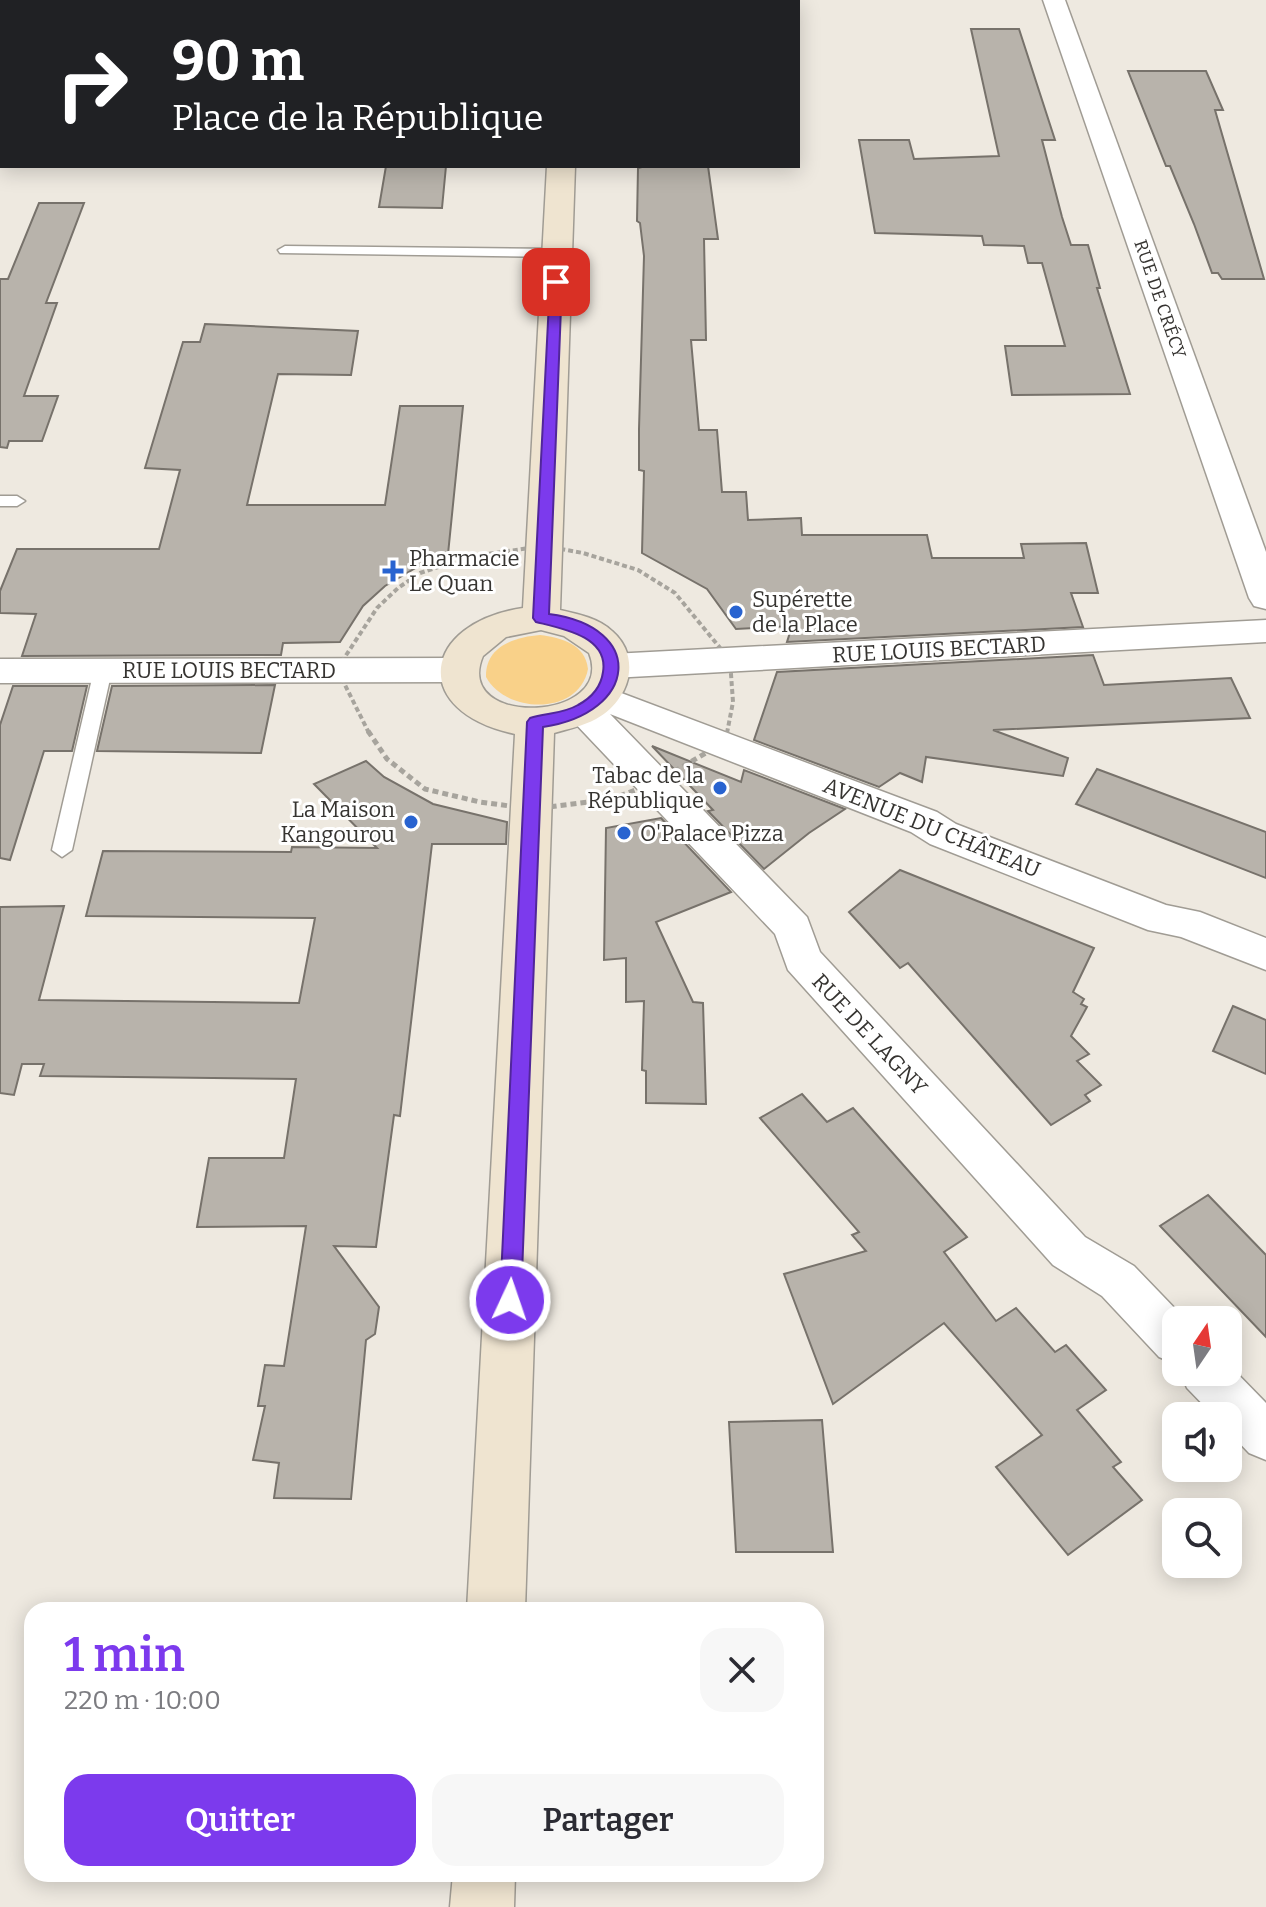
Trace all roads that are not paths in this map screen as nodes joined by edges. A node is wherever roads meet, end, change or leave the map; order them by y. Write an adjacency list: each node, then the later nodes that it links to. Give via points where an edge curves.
1 (1054, 0): 5 (street, RUE DE CRÉCY)
2 (561, 168): 4 (main road)
3 (285, 250): 4 (lane)
4 (557, 253): 6 (main road)
5 (1266, 598)
6 (541, 618): 9 (main road, via 516,620 484,633 462,653); 11 (main road, via 562,621 597,638 607,651)
7 (1266, 631): 11 (street, RUE LOUIS BECTARD, via 730,660)
8 (103, 670): 9 (street, RUE LOUIS BECTARD); 10 (street, RUE LOUIS BECTARD); 15 (lane)
9 (458, 670): 12 (main road, via 461,686 489,713)
10 (0, 671)
11 (598, 691): 12 (main road, via 561,718); 13 (street, AVENUE DU CHÂTEAU); 14 (street, RUE DE LAGNY)
12 (535, 722): 20 (main road)
13 (698, 734): 14 (street, via 663,739 645,753); 16 (street, AVENUE DU CHÂTEAU, via 1147,913)
14 (648, 774): 17 (street, RUE DE LAGNY, via 793,928 802,959 1069,1251 1118,1281)
15 (62, 850)
16 (1266, 954)
17 (1162, 1327)
18 (1217, 1386): 19 (street)
19 (1266, 1437)
20 (496, 1602)
21 (484, 1882): 22 (main road)
22 (482, 1907)

